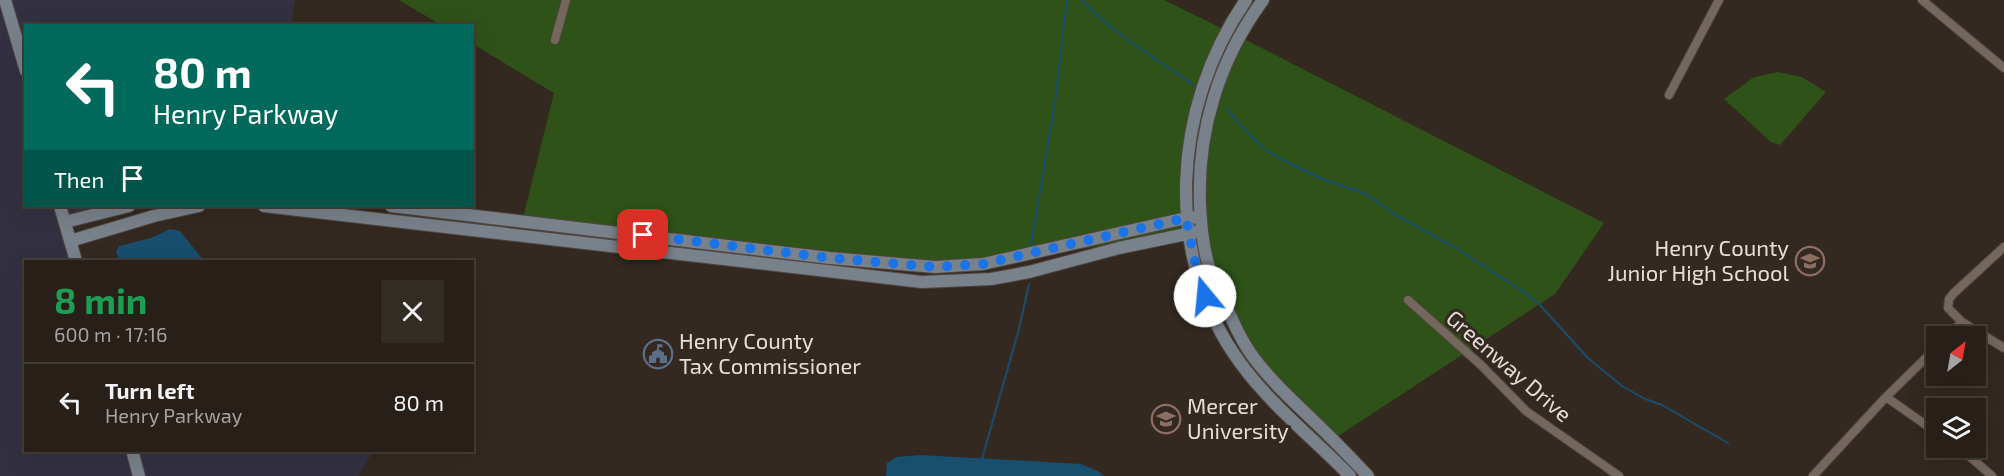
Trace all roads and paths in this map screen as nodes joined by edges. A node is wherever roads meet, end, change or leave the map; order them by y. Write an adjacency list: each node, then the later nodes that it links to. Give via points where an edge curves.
1 (5, 0): 8 (street)
2 (566, 0): 7 (street)
3 (1246, 0): 17 (street, via 1222,37 1200,92 1188,142)
4 (1263, 0): 16 (street, via 1232,50 1211,105 1201,155)
5 (1719, 0): 10 (street)
6 (1922, 0): 9 (street)
7 (555, 40)
8 (24, 64)
9 (2004, 68)
10 (1669, 95)
11 (60, 207): 18 (street)
12 (125, 207): 18 (street)
13 (194, 207): 20 (street)
14 (273, 207): 19 (street, via 922,282 1000,277)
15 (399, 207): 17 (street, via 935,267 983,264)
16 (1201, 217): 17 (street); 19 (street)
17 (1186, 218): 19 (street)
18 (65, 222): 20 (street)
19 (1195, 232): 33 (street, via 1205,296 1241,364 1272,401); 34 (street, via 1237,331 1253,357)
20 (70, 241): 22 (street)
21 (2004, 247): 24 (street, via 1949,299 1948,308)
22 (76, 260)
23 (1408, 300): 35 (street, Greenway Drive, via 1526,411)
24 (1962, 322): 25 (street); 26 (street)
25 (1958, 326)
26 (2004, 348)
27 (1926, 358): 28 (street)
28 (1886, 398): 29 (street); 36 (street)
29 (1926, 425)
30 (133, 452): 32 (street)
31 (1972, 458): 37 (street)
32 (139, 476)
33 (1350, 476)
34 (1368, 476)
35 (1619, 476)
36 (1813, 476)
37 (1992, 476)

